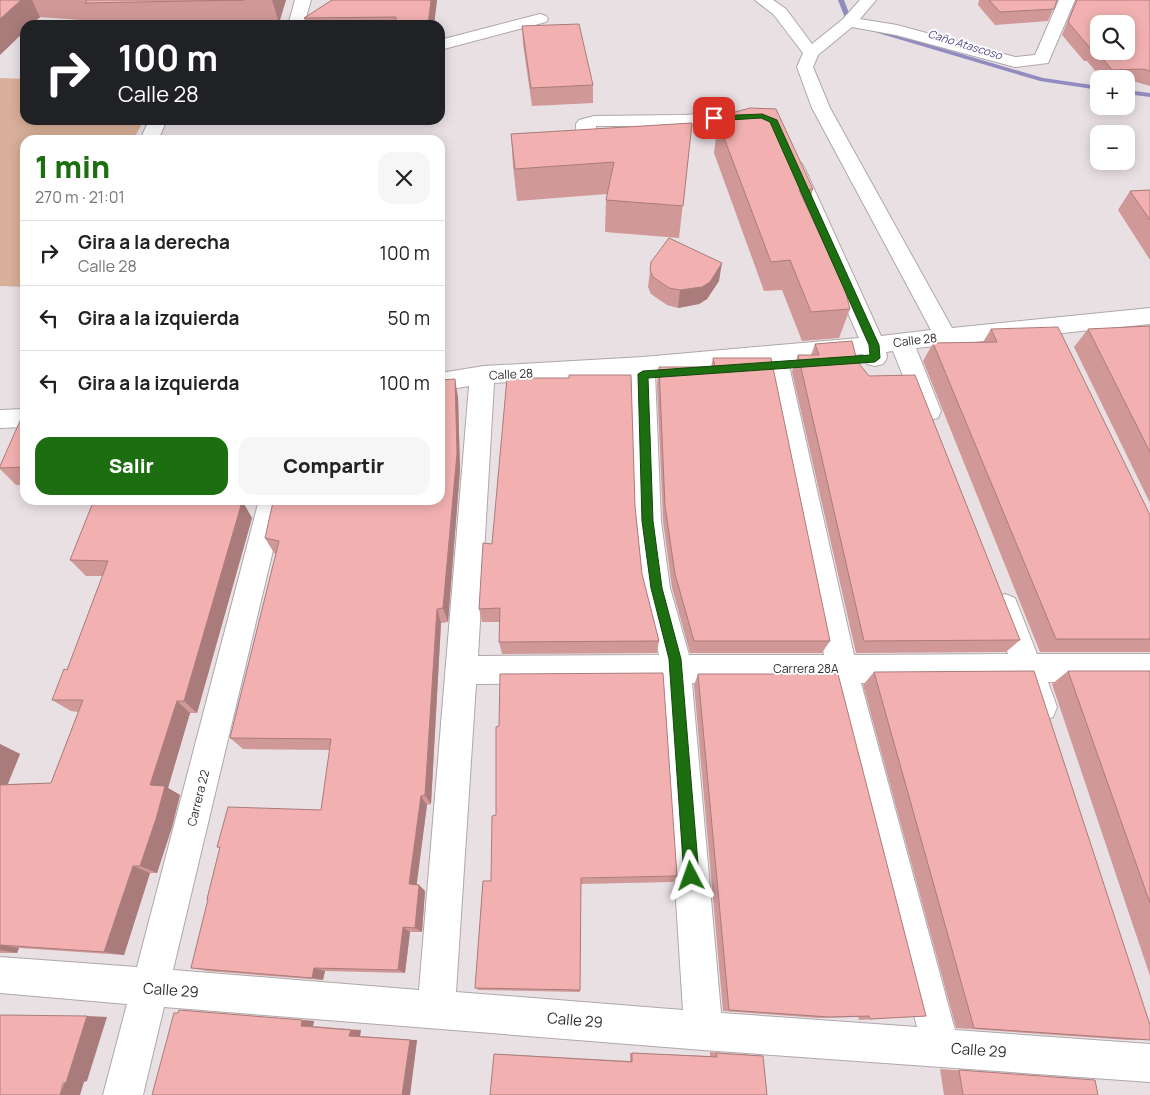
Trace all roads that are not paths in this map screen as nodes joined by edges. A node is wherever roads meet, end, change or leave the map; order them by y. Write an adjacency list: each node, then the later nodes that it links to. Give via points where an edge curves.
1 (303, 0): 6 (street)
2 (763, 0): 9 (street, via 780,12)
3 (868, 0): 7 (street)
4 (1067, 0): 7 (street, via 1042,59 1028,62 1015,62 897,30)
5 (540, 19): 8 (street)
6 (297, 20)
7 (849, 22): 9 (street)
8 (445, 44)
9 (811, 53): 16 (street, via 805,67 821,108)
10 (682, 120): 10 (street, via 594,120 585,124 586,146 669,142); 11 (street, via 762,116)
11 (773, 120)
12 (785, 147): 17 (street)
13 (1150, 316): 15 (street, Calle 28)
14 (1150, 327): 15 (street, Calle 28)
15 (1055, 335): 16 (street, Calle 28); 17 (street, Calle 28)
16 (945, 336): 17 (street, Calle 28)
17 (889, 350): 18 (street, Calle 28); 25 (street)
18 (776, 360): 19 (street, Calle 28); 29 (street)
19 (643, 370): 20 (street, Calle 28); 31 (street, via 648,521 656,588)
20 (483, 381): 21 (street, Calle 28); 22 (street, Calle 28); 32 (street)
21 (445, 382)
22 (445, 386)
23 (20, 418): 24 (street)
24 (0, 419)
25 (939, 437)
26 (271, 505): 35 (street, Carrera 22)
27 (996, 584): 28 (street)
28 (1029, 667): 29 (street, Carrera 28A); 30 (street, Carrera 28A); 33 (street)
29 (842, 668): 31 (street, Carrera 28A); 38 (street)
30 (1150, 668)
31 (675, 669): 32 (street, Carrera 28A); 37 (street)
32 (462, 670): 36 (street)
33 (1050, 731)
34 (0, 975): 35 (street, Calle 29)
35 (151, 988): 36 (street, Calle 29); 40 (street, Carrera 22)
36 (436, 1009): 37 (street, Calle 29)
37 (704, 1031): 38 (street, Calle 29)
38 (940, 1048): 39 (street, Calle 29)
39 (1150, 1063)
40 (123, 1095)

